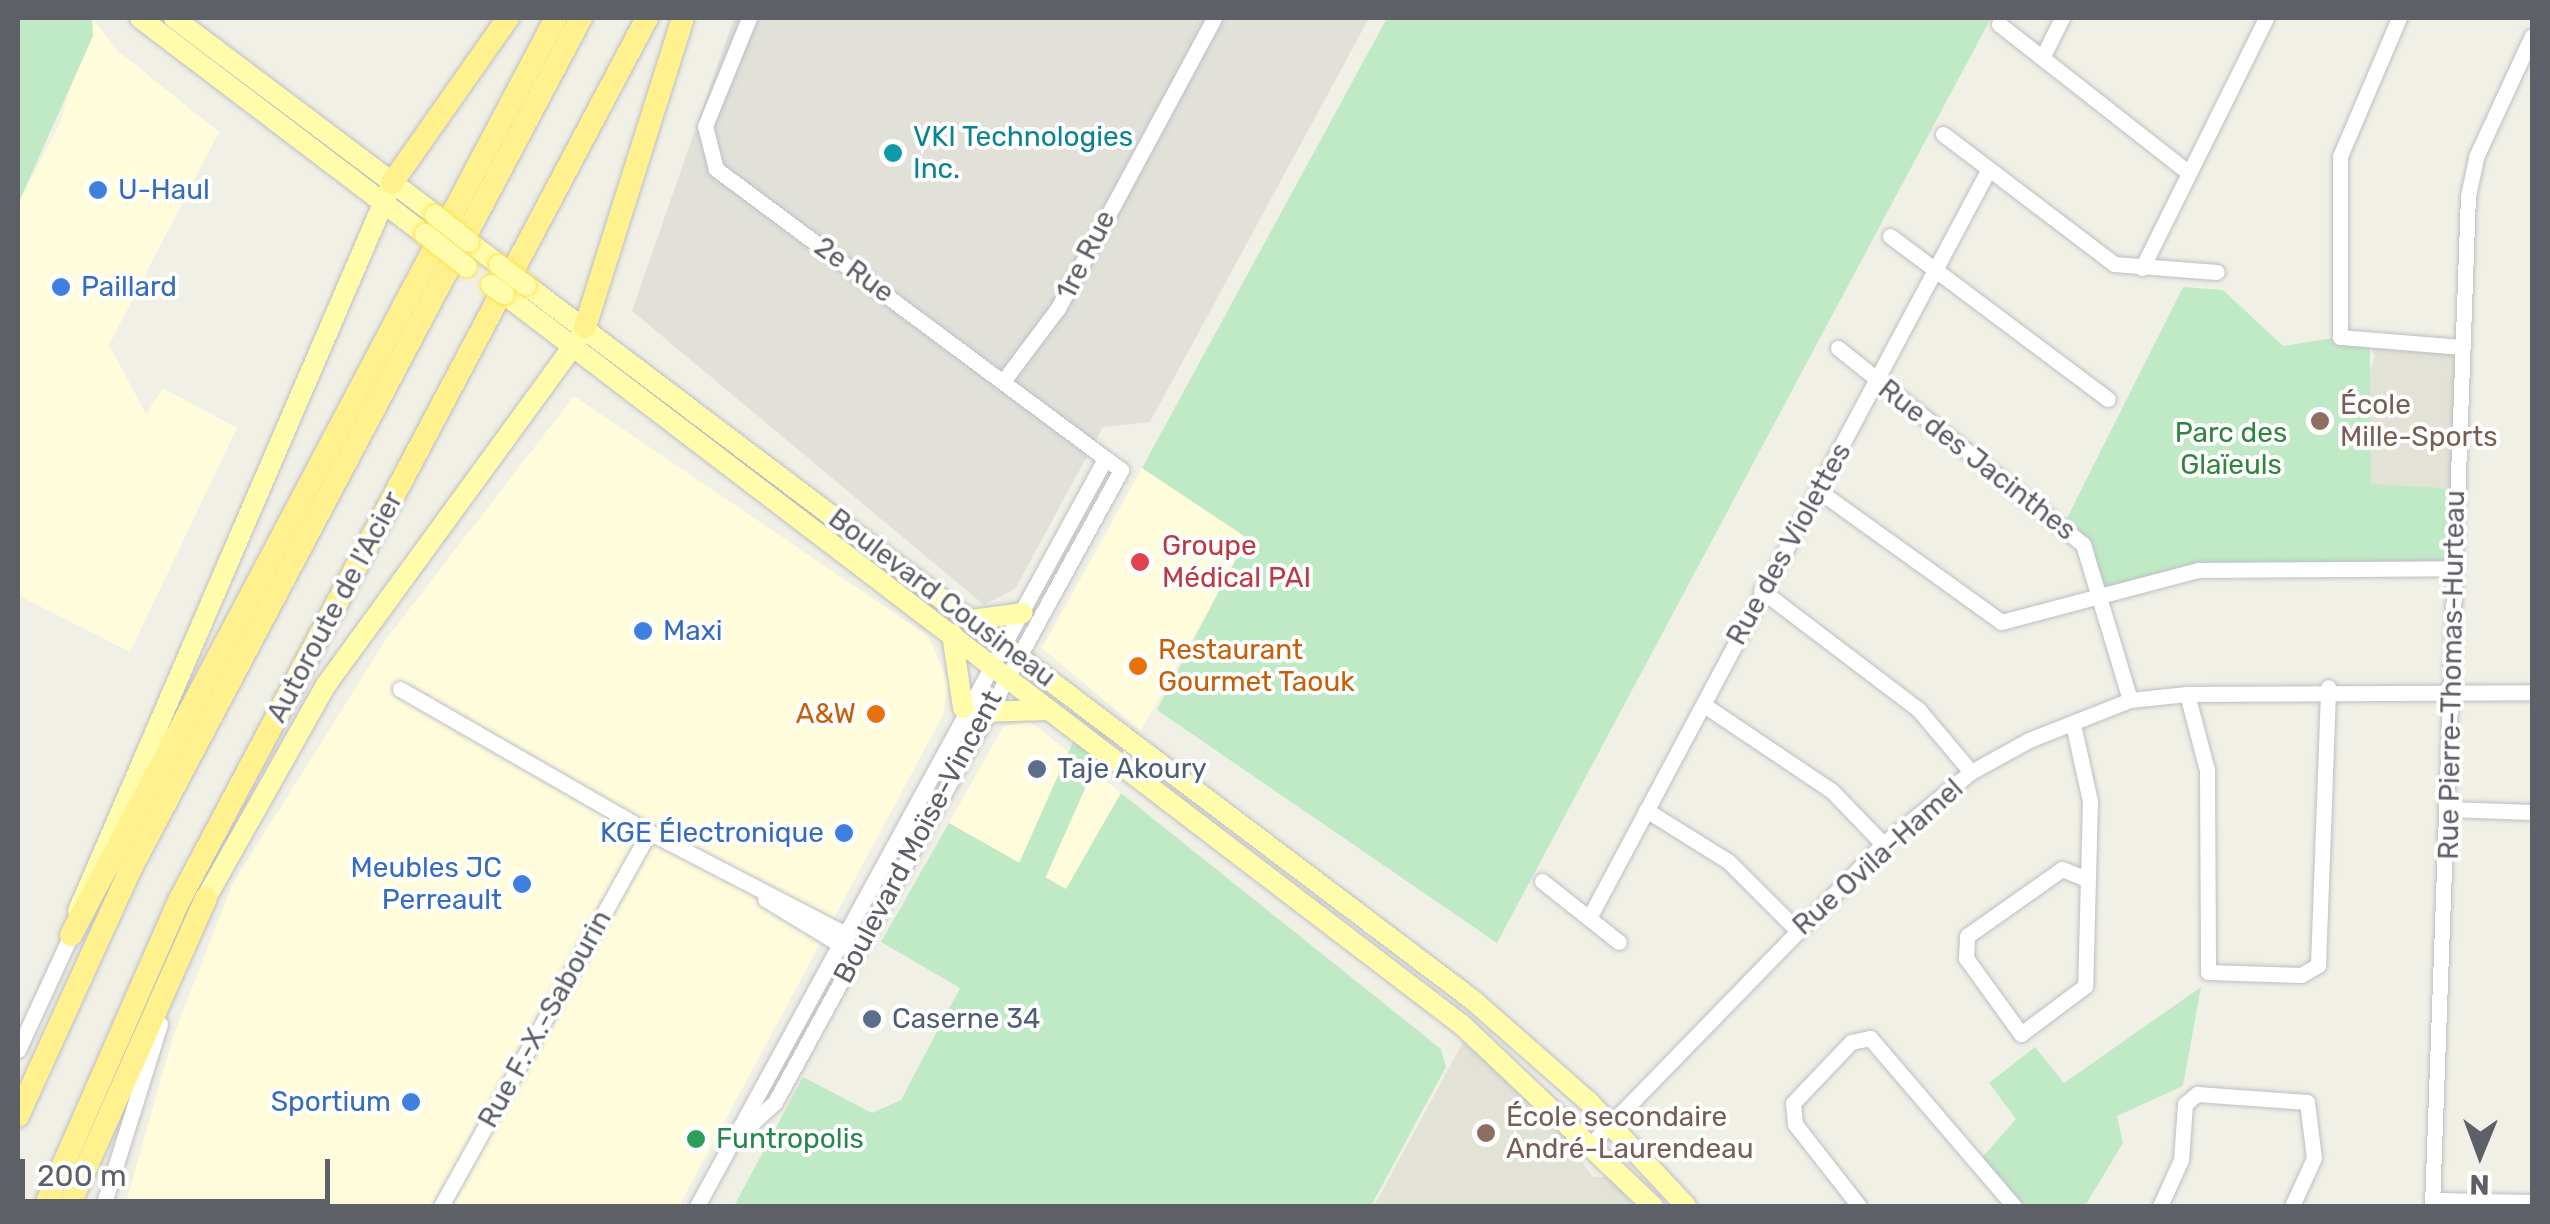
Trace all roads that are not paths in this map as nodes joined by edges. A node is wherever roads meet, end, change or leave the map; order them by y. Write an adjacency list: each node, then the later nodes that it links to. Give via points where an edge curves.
1 (140, 18): 19 (main road, Boulevard Cousineau)
2 (174, 18): 19 (main road, Boulevard Cousineau)
3 (508, 18): 19 (highway)
4 (556, 18): 62 (highway)
5 (581, 18): 67 (highway, via 128,872)
6 (647, 18): 73 (highway, Autoroute de l'Acier, via 173,912)
7 (683, 18): 24 (highway)
8 (749, 18): 27 (street, 2e Rue, via 705,126 716,169)
9 (1214, 18): 27 (street, 1re Rue, via 1058,308)
10 (2062, 18): 15 (street)
11 (2266, 18): 18 (street)
12 (2399, 18): 25 (street, via 2340,156 2340,337)
13 (1999, 24): 15 (street)
14 (2532, 36): 25 (street, Rue Pierre-Thomas-Hurteau, via 2476,156)
15 (2042, 58): 18 (street)
16 (1943, 134): 17 (street)
17 (1989, 169): 21 (street, via 2114,264); 22 (street, Rue des Violettes)
18 (2185, 170): 21 (street)
19 (386, 192): 24 (main road, Boulevard Cousineau, bridge); 62 (main road, via 85,882)
20 (1890, 236): 22 (street)
21 (2142, 268): 23 (street)
22 (1932, 270): 28 (street, Rue des Violettes); 29 (street)
23 (2216, 272)
24 (579, 337): 37 (main road, Boulevard Cousineau); 38 (main road, Boulevard Cousineau); 59 (main road, via 326,686)
25 (2461, 346): 33 (street, Rue Pierre-Thomas-Hurteau)
26 (1838, 348): 28 (street, Rue des Jacinthes)
27 (1004, 380): 30 (street, 2e Rue)
28 (1877, 382): 32 (street, Rue des Violettes); 34 (street, Rue des Jacinthes, via 2083,544)
29 (2108, 400)
30 (1105, 459): 31 (street, 2e Rue); 36 (street, Boulevard Moïse-Vincent)
31 (1121, 470): 39 (street, Boulevard Moïse-Vincent)
32 (1819, 490): 34 (street, via 2001,622); 35 (street, Rue des Violettes)
33 (2454, 568): 34 (street, via 2259,565); 42 (street, Rue Pierre-Thomas-Hurteau)
34 (2098, 589): 46 (street, Rue des Jacinthes)
35 (1760, 590): 47 (street, Rue des Violettes); 51 (street, via 1918,708)
36 (1023, 613): 37 (main road); 39 (street, Boulevard Moïse-Vincent)
37 (970, 620): 39 (main road, Boulevard Cousineau)
38 (952, 634): 40 (main road, Boulevard Cousineau); 48 (main road)
39 (1012, 651): 40 (street, Boulevard Moïse-Vincent); 68 (main road, Boulevard Cousineau, via 1474,1001)
40 (999, 670): 48 (street, Boulevard Moïse-Vincent); 49 (main road, Boulevard Cousineau)
41 (2328, 687): 42 (street, Rue Ovila-Hamel); 45 (street, Rue Ovila-Hamel); 45 (street, via 2318,966 2301,976 2208,972 2208,770)
42 (2452, 689): 44 (street, Rue Ovila-Hamel); 53 (street, Rue Pierre-Thomas-Hurteau)
43 (400, 690): 55 (street)
44 (2532, 692)
45 (2187, 694): 46 (street, Rue Ovila-Hamel)
46 (2130, 700): 50 (street, Rue Ovila-Hamel)
47 (1704, 705): 52 (street, Rue des Violettes); 56 (street, via 1832,792)
48 (973, 710): 49 (main road); 63 (street, Boulevard Moïse-Vincent); 65 (street, Boulevard Moïse-Vincent)
49 (1047, 710): 70 (main road, Boulevard Cousineau, via 1477,1038)
50 (2072, 724): 51 (street, Rue Ovila-Hamel); 57 (street, via 2090,801)
51 (1972, 772): 56 (street, Rue Ovila-Hamel)
52 (1646, 810): 60 (street, Rue des Violettes); 61 (street, via 1728,862)
53 (2449, 810): 54 (street); 72 (street, Rue Pierre-Thomas-Hurteau)
54 (2532, 812)
55 (649, 832): 63 (street); 76 (street, Rue F.-X.-Sabourin)
56 (1884, 844): 61 (street, Rue Ovila-Hamel)
57 (2084, 878): 57 (street, via 2085,986 2021,1034 1966,958 1966,936 2062,869)
58 (1542, 881): 60 (street)
59 (206, 898): 74 (highway); 75 (street)
60 (1589, 918): 64 (street)
61 (1796, 929): 68 (street, Rue Ovila-Hamel)
62 (71, 935): 66 (street)
63 (840, 938): 65 (street); 69 (street, Boulevard Moïse-Vincent)
64 (1619, 942)
65 (860, 949): 69 (street, Boulevard Moïse-Vincent, via 772,1106)
66 (18, 1050)
67 (18, 1116)
68 (1611, 1123): 70 (street, Rue Ovila-Hamel); 79 (main road, Boulevard Cousineau)
69 (732, 1142): 77 (street, Boulevard Moïse-Vincent)
70 (1593, 1142): 78 (main road, Boulevard Cousineau)
71 (2532, 1202): 72 (street)
72 (2434, 1203)
73 (45, 1206)
74 (70, 1206)
75 (103, 1206)
76 (441, 1206)
77 (697, 1206)
78 (1652, 1206)
79 (1686, 1206)
80 (1859, 1206): 81 (street, via 1795,1124 1793,1103 1851,1042 1870,1038)
81 (2014, 1206)
82 (2160, 1206): 83 (street, via 2181,1160 2185,1104 2197,1094 2308,1102 2314,1158)
83 (2292, 1206)

